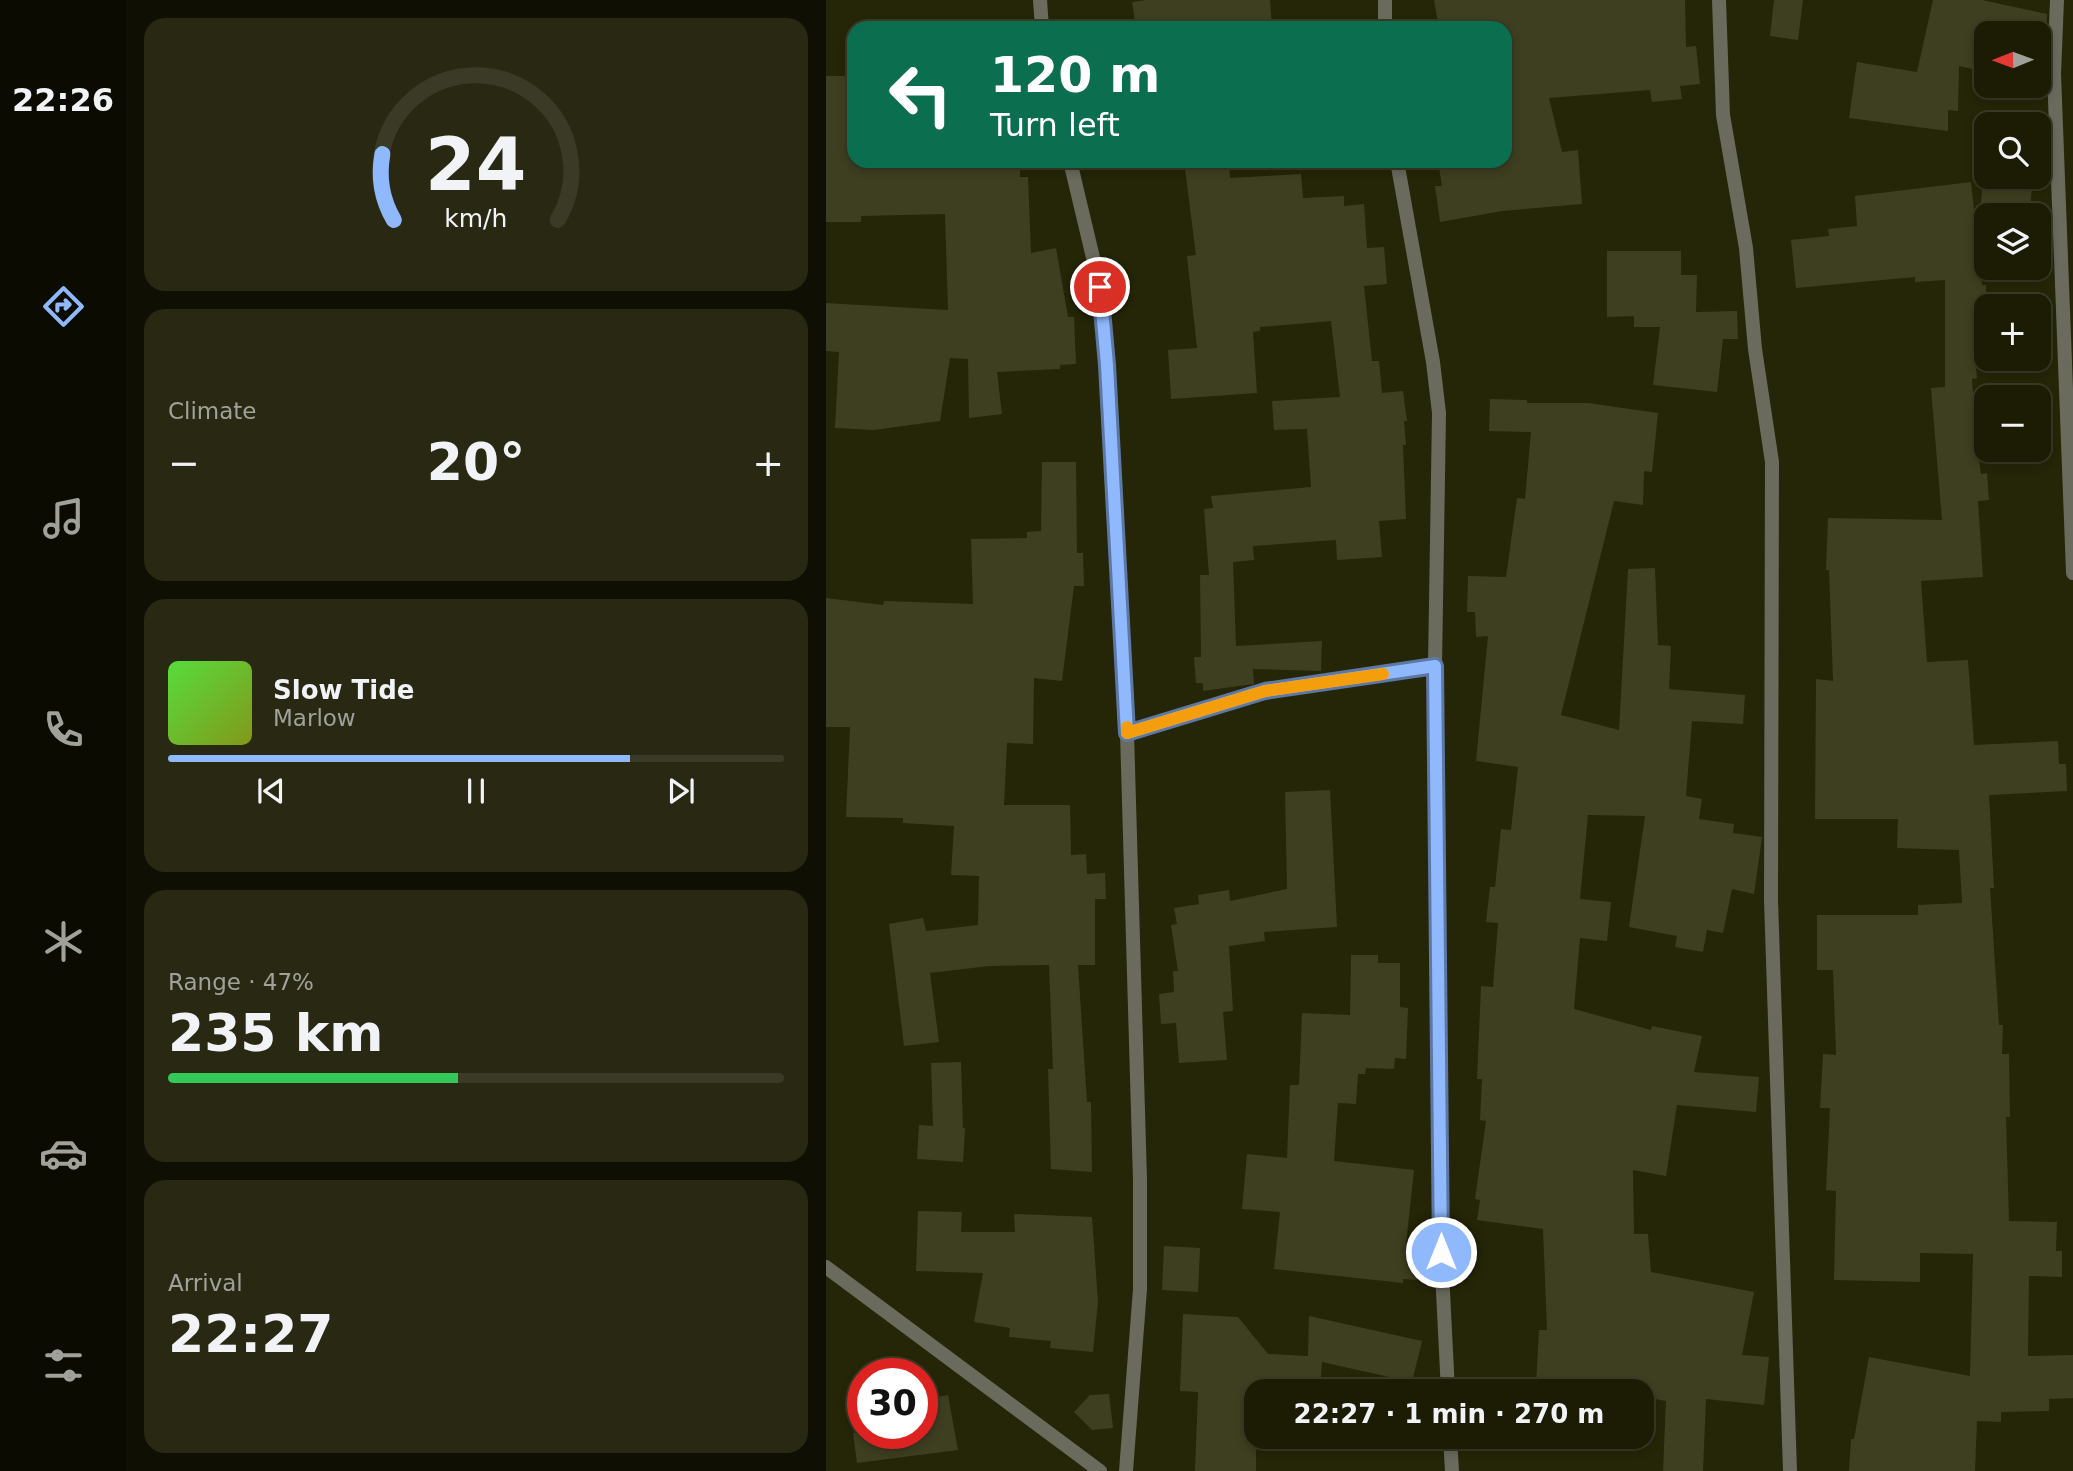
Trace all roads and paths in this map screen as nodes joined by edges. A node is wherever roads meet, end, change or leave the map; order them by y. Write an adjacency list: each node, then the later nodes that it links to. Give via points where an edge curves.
1 (1040, 0): 5 (street)
2 (1385, 0): 6 (street)
3 (1719, 0): 18 (street, via 1723,115 1746,248 1772,462 1771,900)
4 (2057, 0): 9 (street, via 2054,74)
5 (1042, 21)
6 (1385, 21)
7 (1072, 168): 11 (street, via 1100,287)
8 (1398, 168): 10 (street, via 1439,413)
9 (2073, 573)
10 (1435, 666): 11 (street, via 1265,691); 13 (street, via 1441,1252)
11 (1127, 733): 16 (street, via 1140,1289)
12 (826, 1267): 15 (street)
13 (1447, 1379)
14 (1451, 1449): 17 (street)
15 (1100, 1471)
16 (1126, 1471)
17 (1452, 1471)
18 (1790, 1471)

